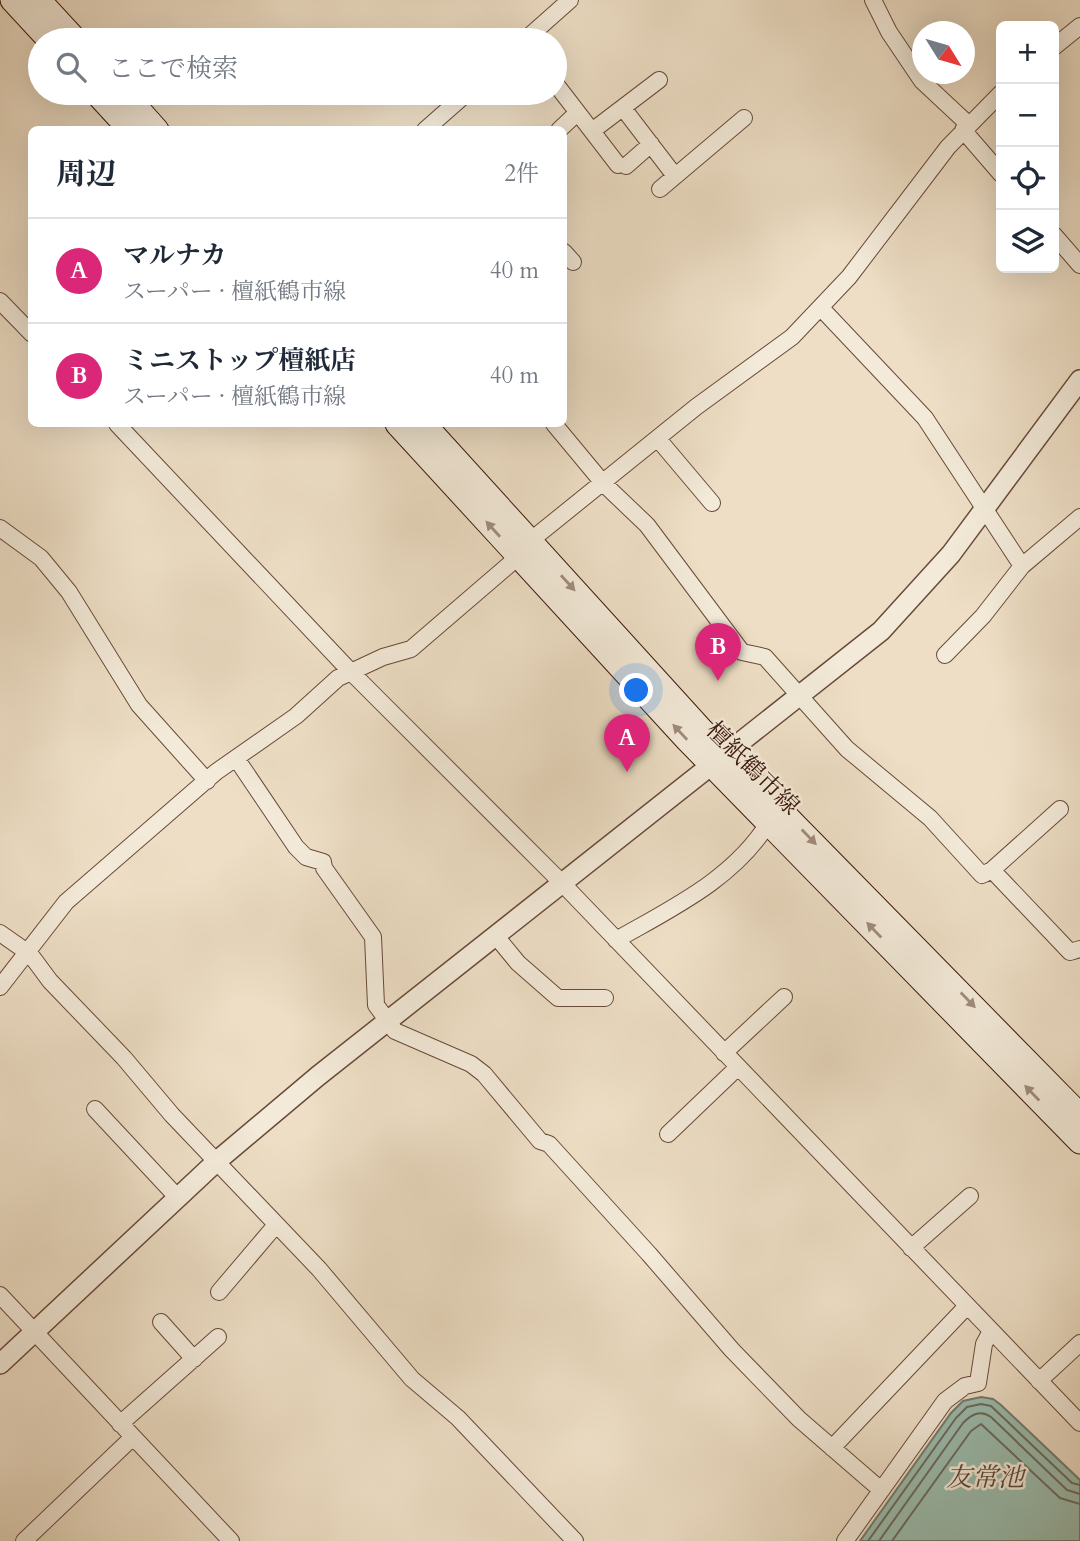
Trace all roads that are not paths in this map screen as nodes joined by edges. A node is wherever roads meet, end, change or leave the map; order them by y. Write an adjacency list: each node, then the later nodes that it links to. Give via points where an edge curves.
1 (12, 0): 6 (main road)
2 (39, 0): 7 (main road)
3 (570, 0): 8 (street)
4 (873, 0): 23 (street, via 922,81)
5 (1080, 26): 9 (street)
6 (38, 28)
7 (65, 28)
8 (538, 28)
9 (1059, 43)
10 (659, 80): 16 (street)
11 (996, 98): 23 (street)
12 (567, 99): 17 (street)
13 (107, 105): 19 (main road)
14 (135, 105): 20 (main road)
15 (453, 105): 21 (street)
16 (622, 107): 24 (street); 25 (street)
17 (577, 113): 22 (street); 24 (street)
18 (744, 118): 27 (street)
19 (126, 126)
20 (153, 126)
21 (430, 126)
22 (563, 126)
23 (966, 127): 26 (street); 32 (street)
24 (592, 131): 25 (street, via 622,166)
25 (651, 144): 27 (street)
26 (996, 167)
27 (675, 176): 28 (street)
28 (660, 189)
29 (1059, 241): 30 (street)
30 (1080, 265)
31 (0, 301): 33 (street)
32 (821, 308): 39 (street, via 792,337); 42 (street, via 925,418)
33 (28, 330)
34 (1080, 380): 42 (street)
35 (120, 427): 48 (street)
36 (400, 427): 45 (main road, 檀紙鶴市線, one-way to 36)
37 (426, 427): 45 (main road, 檀紙鶴市線)
38 (556, 427): 40 (street)
39 (658, 439): 40 (street); 41 (street)
40 (603, 483): 45 (street); 49 (street, via 647,525 742,652 765,657)
41 (712, 503)
42 (985, 508): 46 (street); 49 (street, via 909,603)
43 (1080, 517): 46 (street)
44 (0, 528): 52 (street, via 41,558 55,575 139,705)
45 (524, 549): 48 (street, via 411,649); 51 (main road, 檀紙鶴市線, via 701,729)
46 (1022, 566): 47 (street)
47 (945, 655)
48 (350, 671): 50 (street); 56 (street)
49 (801, 695): 51 (street); 55 (street, via 847,749 930,817 982,875)
50 (236, 758): 52 (street); 65 (street, via 296,847 306,857 323,862 373,937 373,990)
51 (720, 759): 54 (main road, 檀紙鶴市線); 56 (street); 69 (main road, 檀紙鶴市線, one-way to 69)
52 (206, 780): 61 (street, via 66,902)
53 (1060, 809): 55 (street)
54 (769, 822): 59 (street, via 708,886); 71 (main road, 檀紙鶴市線, one-way to 54)
55 (992, 870): 60 (street, via 1063,946 1070,952)
56 (561, 882): 58 (street); 59 (street)
57 (0, 933): 61 (street)
58 (495, 935): 64 (street, via 517,963 558,998); 65 (street)
59 (616, 940): 66 (street)
60 (1080, 949)
61 (26, 951): 62 (street); 72 (street)
62 (0, 987)
63 (784, 997): 66 (street)
64 (605, 998)
65 (388, 1021): 72 (street); 91 (street, via 395,1031 484,1074 732,1350)
66 (724, 1053): 67 (street)
67 (738, 1067): 70 (street); 76 (street)
68 (94, 1109): 74 (street)
69 (1080, 1115)
70 (668, 1134)
71 (1080, 1142)
72 (217, 1161): 74 (street); 75 (street)
73 (970, 1196): 76 (street)
74 (178, 1198): 82 (street)
75 (275, 1226): 77 (street); 95 (street, via 412,1379 458,1418)
76 (911, 1248): 79 (street)
77 (219, 1292)
78 (0, 1294): 82 (street)
79 (967, 1306): 81 (street); 91 (street)
80 (161, 1322): 85 (street)
81 (991, 1331): 87 (street); 92 (street, via 978,1383 965,1386 945,1401)
82 (34, 1332): 86 (street); 89 (street)
83 (218, 1337): 85 (street)
84 (1080, 1343): 87 (street)
85 (194, 1359): 89 (street)
86 (0, 1364)
87 (1039, 1381): 88 (street)
88 (1080, 1423)
89 (120, 1424): 90 (street)
90 (133, 1437): 93 (street); 94 (street)
91 (832, 1448): 92 (street)
92 (881, 1490): 96 (street)
93 (24, 1541)
94 (231, 1541)
95 (575, 1541)
96 (845, 1541)

